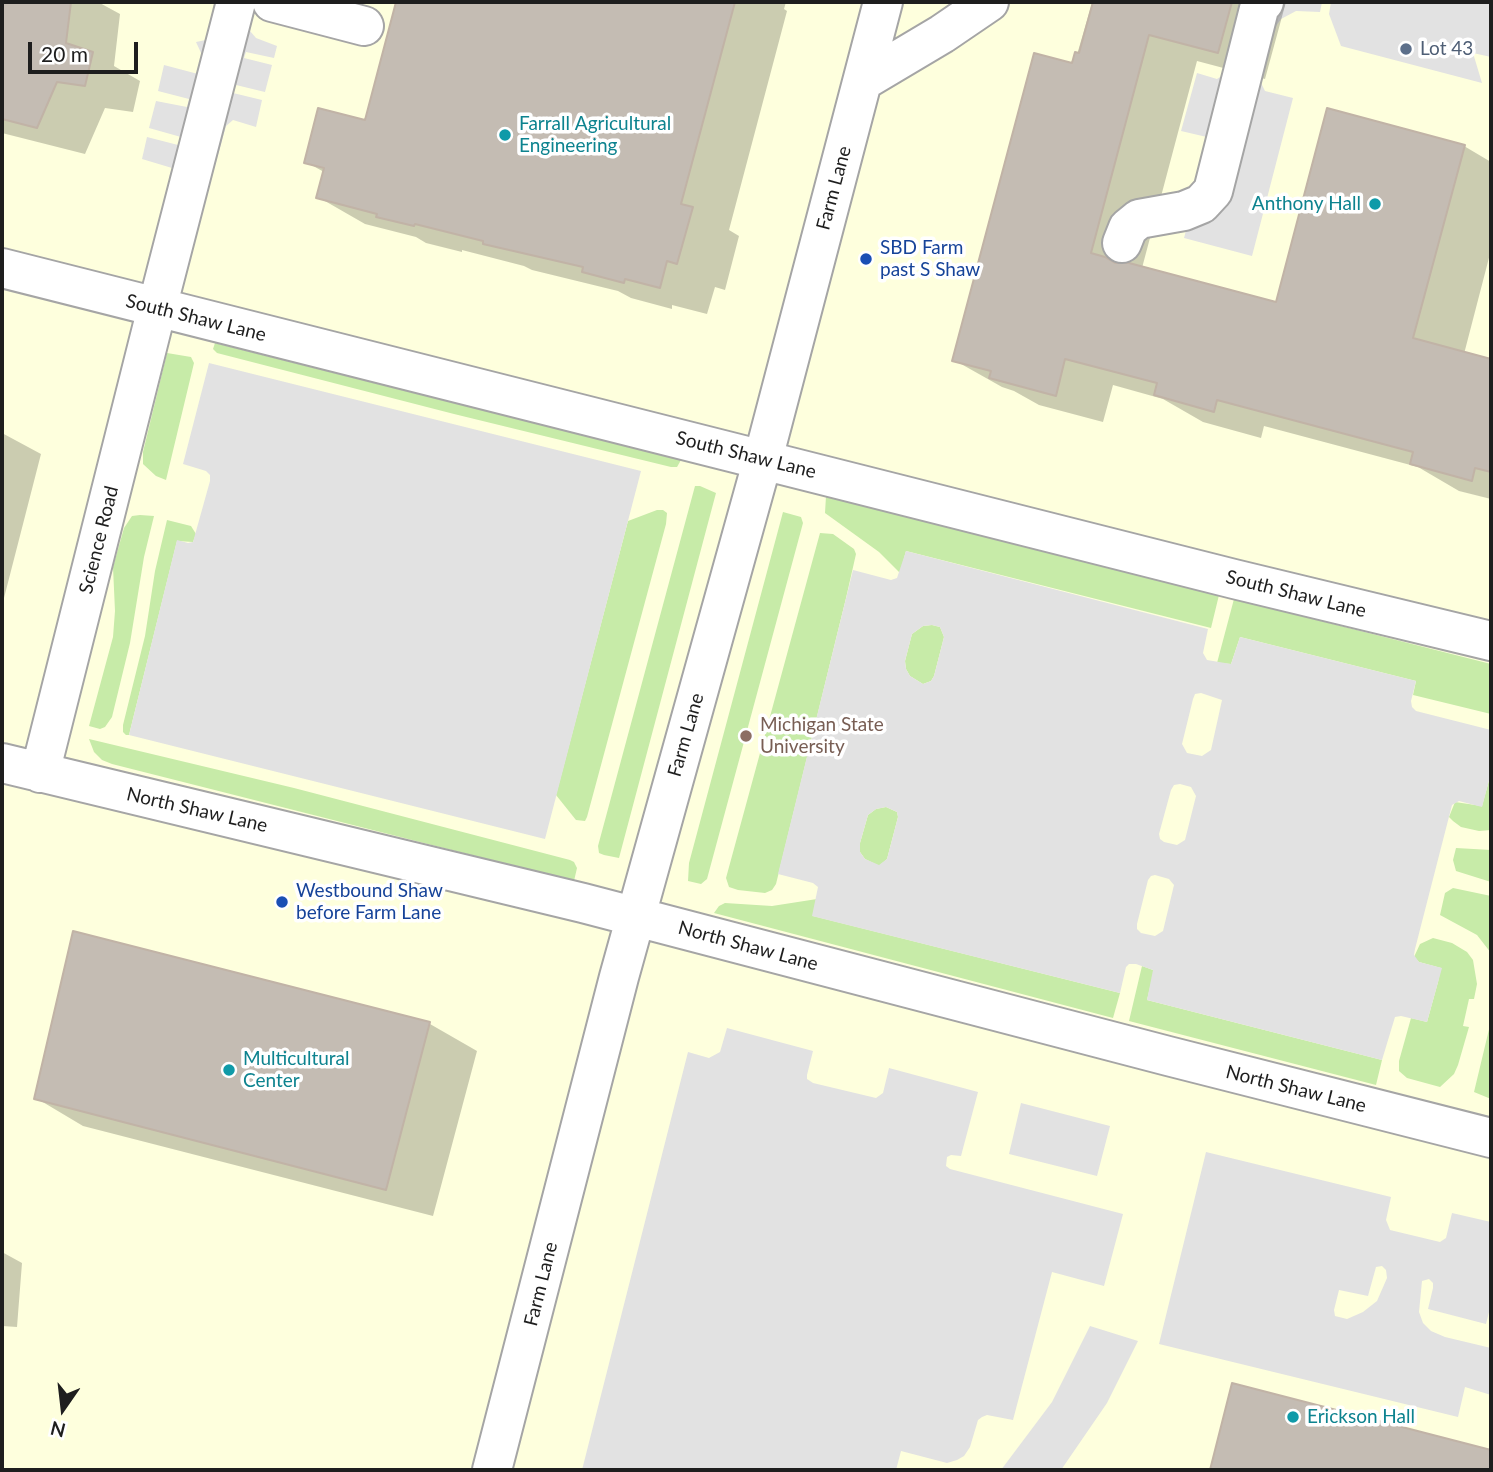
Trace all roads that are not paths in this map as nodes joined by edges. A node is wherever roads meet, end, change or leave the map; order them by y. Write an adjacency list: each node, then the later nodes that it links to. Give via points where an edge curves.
1 (236, 2): 10 (street, Science Road)
2 (271, 2): 6 (street)
3 (883, 2): 7 (street, Farm Lane)
4 (989, 2): 7 (street)
5 (1264, 2): 8 (street, via 1213,191 1201,204 1184,211 1139,219 1128,228)
6 (364, 26)
7 (863, 81): 11 (street, Farm Lane)
8 (1122, 243)
9 (2, 268): 10 (street, South Shaw Lane)
10 (156, 308): 11 (street, South Shaw Lane); 14 (street, Science Road)
11 (763, 459): 12 (street, South Shaw Lane); 15 (street, Farm Lane)
12 (1491, 641)
13 (2, 763): 14 (street, North Shaw Lane)
14 (40, 773): 15 (street, North Shaw Lane)
15 (636, 917): 16 (street, North Shaw Lane); 17 (street, Farm Lane)
16 (1491, 1138)
17 (492, 1470)

